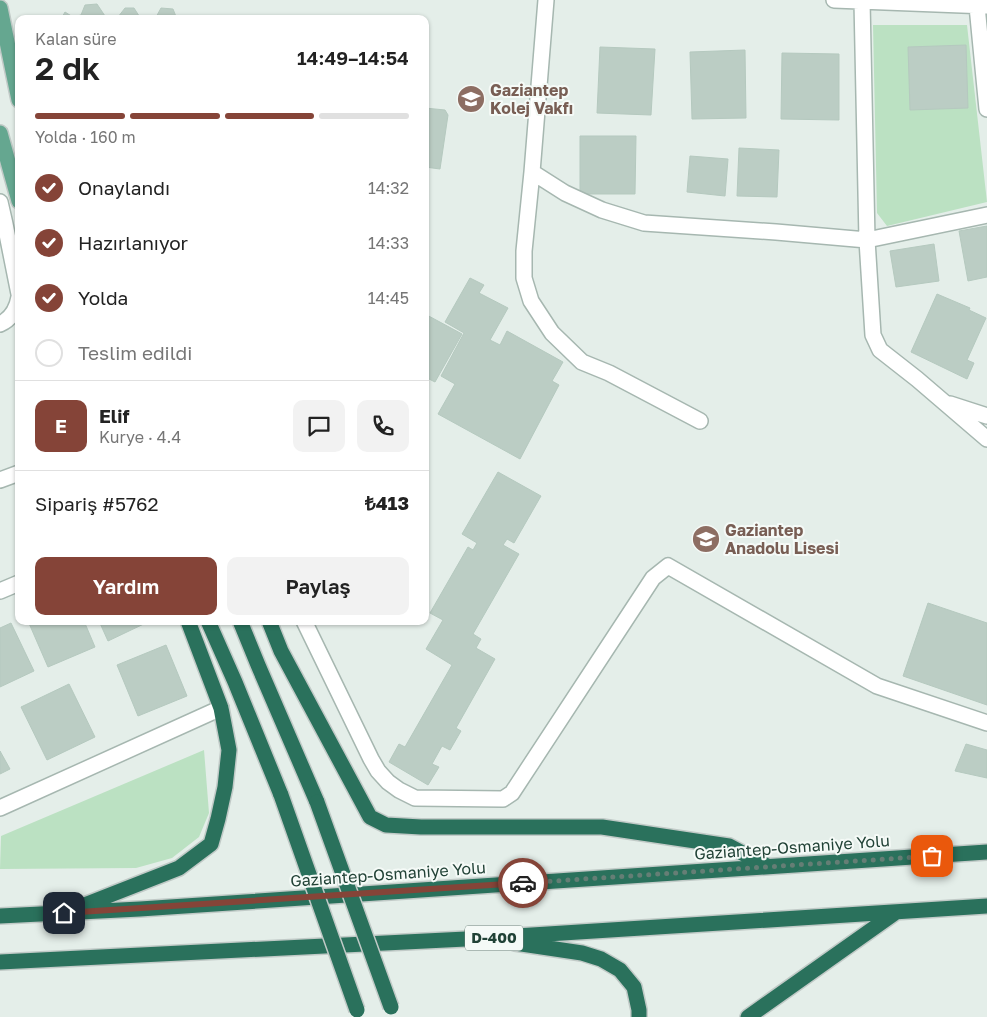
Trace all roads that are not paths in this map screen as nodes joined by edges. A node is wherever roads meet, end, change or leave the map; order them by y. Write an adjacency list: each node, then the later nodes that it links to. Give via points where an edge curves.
1 (546, 0): 9 (street)
2 (834, 0): 3 (street)
3 (862, 1): 4 (street); 13 (street)
4 (982, 6): 7 (street)
5 (1, 14): 6 (main road)
6 (15, 81)
7 (987, 109)
8 (0, 133): 10 (main road)
9 (532, 172): 13 (street, via 565,193 602,210 644,223); 19 (street, via 524,278 532,301 552,333 582,362)
10 (15, 186)
11 (0, 202): 14 (street)
12 (987, 215): 13 (street)
13 (867, 240): 17 (street, via 873,335 880,350)
14 (15, 274)
15 (15, 308): 16 (street)
16 (0, 324)
17 (942, 401): 18 (street); 20 (street)
18 (987, 416)
19 (700, 421)
20 (987, 439)
21 (15, 475): 22 (street)
22 (0, 480)
23 (15, 585): 24 (street)
24 (0, 591)
25 (190, 625): 30 (highway)
26 (210, 625): 42 (highway, bridge, via 281,795)
27 (242, 625): 41 (highway, bridge, via 316,802)
28 (270, 625): 34 (highway, via 370,817 386,825 602,827 730,846)
29 (306, 625): 31 (street, via 375,765 388,782 414,798 502,799 512,793 653,578 668,566 877,686)
30 (221, 708): 32 (street); 37 (highway, via 228,750 225,787 211,844 179,868)
31 (987, 723)
32 (0, 808)
33 (987, 852): 34 (highway, Gaziantep-Osmaniye Yolu)
34 (766, 866): 37 (highway, Gaziantep-Osmaniye Yolu)
35 (987, 906): 36 (highway, D-400)
36 (896, 912): 39 (highway, D-400); 44 (highway)
37 (64, 913): 38 (highway, Gaziantep-Osmaniye Yolu)
38 (0, 916)
39 (486, 938): 40 (highway, D-400); 43 (highway, via 601,959 620,970 634,987)
40 (0, 962)
41 (392, 1012)
42 (358, 1013)
43 (638, 1017)
44 (748, 1017)

